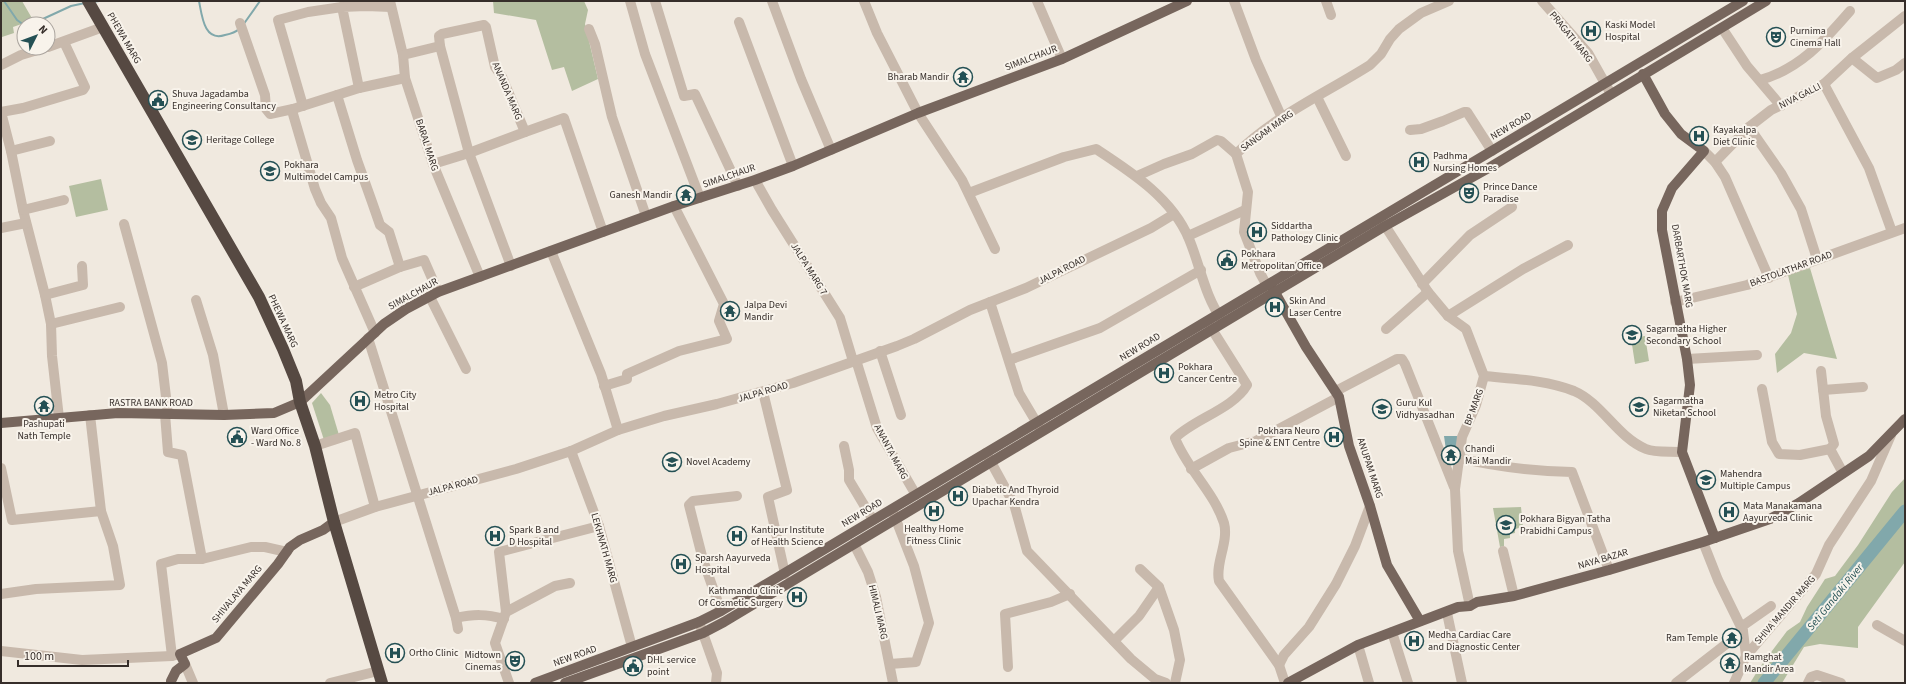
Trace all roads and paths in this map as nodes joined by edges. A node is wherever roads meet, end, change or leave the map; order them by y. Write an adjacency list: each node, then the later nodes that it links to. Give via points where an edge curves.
1 (630, 1): 65 (street, via 645,54)
2 (654, 1): 63 (street, via 684,96 696,94)
3 (772, 1): 51 (street)
4 (864, 1): 45 (street)
5 (1037, 1): 30 (street)
6 (1187, 1): 30 (main road, SIMALCHAUR)
7 (1234, 1): 46 (street, via 1256,60)
8 (1326, 1): 17 (street)
9 (1449, 1): 41 (street, SANGAM MARG, via 1421,13 1398,29 1370,65)
10 (1542, 1): 36 (street, PRAGATI MARG, via 1584,49)
11 (1743, 1): 36 (main road, NEW ROAD)
12 (1766, 1): 22 (main road)
13 (90, 4): 21 (highway, PHEWA MARG)
14 (390, 4): 15 (street); 27 (street, BARAL MARG)
15 (342, 7): 38 (street); 43 (street, via 278,20)
16 (1850, 11): 35 (street, via 1820,46 1789,68)
17 (1331, 15)
18 (1905, 16): 29 (street, NIVA GALLI)
19 (739, 22): 60 (street)
20 (240, 23): 43 (street, via 265,94 266,109 270,114)
21 (103, 27): 24 (street); 124 (highway, PHEWA MARG, via 259,298 296,381)
22 (1722, 28): 33 (main road); 35 (street, via 1747,66)
23 (589, 29): 72 (street, via 612,116)
24 (64, 42): 25 (street); 44 (street, via 85,88 44,102)
25 (56, 44)
26 (440, 46): 27 (street); 49 (street, ANANDA MARG, via 439,36 442,34 484,25 486,27 494,67 502,77); 55 (street)
27 (403, 55): 34 (street, BARAL MARG)
28 (19, 56): 32 (street)
29 (1852, 58): 31 (street, via 1877,78); 37 (street, NIVA GALLI)
30 (1062, 59): 45 (main road, SIMALCHAUR)
31 (1905, 63)
32 (1, 65)
33 (1643, 74): 39 (main road); 54 (main road, via 1665,114 1682,134)
34 (405, 78): 38 (street); 59 (street, BARAL MARG)
35 (1760, 80): 42 (street)
36 (1606, 84): 39 (street, PRAGATI MARG); 53 (main road, NEW ROAD)
37 (1824, 84): 42 (street, NIVA GALLI); 80 (street, via 1869,168)
38 (359, 88): 40 (street)
39 (1611, 94): 76 (main road)
40 (337, 95): 43 (street); 88 (street, via 380,225 389,232)
41 (1317, 97): 46 (street, SANGAM MARG); 57 (street)
42 (1781, 106): 47 (street, NIVA GALLI, via 1771,110)
43 (298, 107): 93 (street, via 293,114 315,189 331,218 342,258)
44 (1, 112): 52 (street)
45 (918, 113): 51 (main road, SIMALCHAUR); 64 (street)
46 (1282, 118): 56 (street, SANGAM MARG)
47 (1749, 127): 58 (street, NIVA GALLI); 85 (street, via 1781,173 1801,209)
48 (1410, 130): 53 (street, via 1421,129 1467,112)
49 (525, 132): 55 (street, ANANDA MARG); 79 (street, via 564,118)
50 (50, 141): 52 (street)
51 (831, 150): 60 (main road, SIMALCHAUR)
52 (11, 151): 69 (street)
53 (1492, 152): 73 (main road, NEW ROAD)
54 (1704, 152): 58 (street); 100 (main road, DARBARTHOK MARG, via 1672,188 1662,211 1662,230)
55 (469, 153): 59 (street, ANANDA MARG); 87 (street)
56 (1236, 154): 61 (street, via 1217,140 1192,154); 70 (street, SANGAM MARG, via 1248,192)
57 (1346, 156)
58 (1715, 162): 91 (street, via 1725,177)
59 (433, 164): 90 (street, BARAL MARG)
60 (793, 166): 62 (main road, SIMALCHAUR)
61 (1137, 176): 64 (street, via 1096,149 1064,157); 71 (street)
62 (756, 180): 63 (main road, SIMALCHAUR); 114 (street, JALPA MARG 7, via 776,217 840,318)
63 (738, 186): 65 (main road, SIMALCHAUR)
64 (969, 193): 83 (street)
65 (700, 198): 67 (main road, SIMALCHAUR)
66 (64, 200): 69 (street)
67 (674, 206): 72 (main road, SIMALCHAUR); 118 (street, via 724,304 719,321 727,339 679,351 627,374 627,379)
68 (1512, 207): 94 (street, via 1470,235)
69 (23, 210): 74 (street)
70 (1246, 210): 81 (street); 92 (street, SANGAM MARG, via 1244,232 1260,273)
71 (1174, 214): 81 (street); 99 (street, JALPA ROAD, via 1151,228 1026,288)
72 (646, 216): 79 (main road, SIMALCHAUR)
73 (1379, 217): 76 (street, BP MARG); 92 (main road, NEW ROAD)
74 (26, 223): 77 (street); 96 (street)
75 (124, 224): 125 (street, via 162,363)
76 (1385, 226): 94 (street, BP MARG); 95 (main road)
77 (1, 228)
78 (1905, 228): 80 (street, BASTOLATHAR ROAD)
79 (603, 232): 84 (main road, SIMALCHAUR)
80 (1892, 232): 85 (street, BASTOLATHAR ROAD)
81 (1188, 236): 89 (street)
82 (1568, 245): 103 (street)
83 (995, 249)
84 (551, 251): 87 (main road, SIMALCHAUR); 118 (street)
85 (1817, 259): 91 (street, BASTOLATHAR ROAD)
86 (82, 266): 96 (street, via 83,285)
87 (511, 266): 90 (main road, SIMALCHAUR)
88 (400, 267): 93 (street); 97 (street, via 424,260)
89 (1201, 270): 102 (street); 113 (street, via 1100,328)
90 (480, 277): 97 (main road, SIMALCHAUR)
91 (1769, 278): 100 (street, BASTOLATHAR ROAD)
92 (1268, 284): 95 (main road, ANUPAM MARG); 102 (main road, NEW ROAD)
93 (354, 287): 109 (street)
94 (1425, 288): 103 (street, BP MARG); 107 (street)
95 (1274, 294): 106 (main road); 123 (main road, ANUPAM MARG)
96 (45, 295): 105 (street)
97 (434, 295): 109 (main road, SIMALCHAUR, via 406,310); 115 (street)
98 (196, 300): 126 (street, via 213,355)
99 (990, 302): 110 (street, JALPA ROAD, via 914,339); 113 (street)
100 (1675, 302): 112 (main road, DARBARTHOK MARG)
101 (120, 307): 105 (street)
102 (1218, 315): 104 (main road, NEW ROAD); 106 (street)
103 (1448, 316): 117 (street, BP MARG, via 1466,329)
104 (1207, 322): 108 (street); 131 (main road, NEW ROAD)
105 (51, 324): 129 (street)
106 (1224, 324): 108 (main road)
107 (1386, 329)
108 (1213, 331): 134 (main road); 145 (street, via 1247,385 1226,405 1175,438)
109 (371, 336): 124 (main road, SIMALCHAUR); 149 (street)
110 (880, 351): 114 (street, JALPA ROAD); 127 (street)
111 (1757, 355): 112 (street)
112 (1687, 359): 140 (main road, DARBARTHOK MARG, via 1690,384)
113 (1009, 360): 131 (street, via 1019,393)
114 (854, 361): 122 (street, JALPA ROAD); 148 (street, ANANTA MARG, via 877,428)
115 (466, 369)
116 (1821, 372): 121 (street)
117 (1484, 376): 140 (street, via 1531,380 1574,391 1646,449); 142 (street, BP MARG, via 1476,405 1462,437)
118 (604, 386): 133 (street)
119 (1863, 386): 121 (street)
120 (1762, 389): 138 (street, via 1772,442 1779,454 1800,455)
121 (1823, 390): 138 (street, via 1826,416 1834,444)
122 (763, 392): 133 (street, JALPA ROAD); 167 (street, via 787,490 768,496)
123 (1337, 394): 145 (street, via 1256,441 1229,448); 147 (street, via 1397,359 1402,359); 151 (main road, ANUPAM MARG, via 1349,446)
124 (300, 402): 126 (main road, RASTRA BANK ROAD, via 274,413); 136 (highway, PHEWA MARG)
125 (166, 414): 126 (main road, RASTRA BANK ROAD); 128 (main road, RASTRA BANK ROAD, via 118,413); 164 (street, via 168,452 182,455)
126 (224, 415)
127 (901, 415)
128 (90, 416): 129 (main road, RASTRA BANK ROAD); 154 (street)
129 (59, 418): 132 (main road, RASTRA BANK ROAD)
130 (1905, 420): 135 (main road, NAYA BAZAR)
131 (1036, 423): 134 (street); 141 (main road, NEW ROAD)
132 (1, 424)
133 (618, 430): 139 (street, JALPA ROAD)
134 (1042, 432): 143 (main road)
135 (1891, 435): 146 (main road, NAYA BAZAR, via 1869,456); 192 (street, SHIVA MANDIR MARG, via 1871,481 1829,545 1816,574)
136 (315, 446): 152 (street, via 355,433); 157 (highway, PHEWA MARG)
137 (844, 446): 155 (street, via 849,480)
138 (1830, 449): 146 (street)
139 (571, 451): 149 (street, JALPA ROAD); 158 (street, LEKHNATH MARG)
140 (1682, 452): 159 (main road, DARBARTHOK MARG)
141 (986, 453): 143 (street); 148 (main road, NEW ROAD)
142 (1459, 458): 147 (street, BP MARG); 166 (street, via 1530,471 1572,472)
143 (992, 463): 156 (main road); 171 (street, via 1014,504 1027,550)
144 (1, 468): 154 (street, via 12,520)
145 (1191, 469): 195 (street, via 1218,508 1224,525 1219,581)
146 (1843, 473): 159 (main road, NAYA BAZAR, via 1770,519)
147 (1455, 490): 173 (street, BP MARG, via 1458,551)
148 (916, 495): 153 (main road, NEW ROAD)
149 (418, 496): 152 (street, JALPA ROAD); 178 (street)
150 (737, 496): 175 (street, via 693,501 690,505 703,560)
151 (1370, 506): 179 (main road, ANUPAM MARG, via 1387,564); 195 (street, via 1355,546 1336,584 1309,627 1284,655)
152 (375, 507): 157 (street, JALPA ROAD)
153 (892, 509): 155 (main road, NEW ROAD); 156 (street)
154 (101, 512): 170 (street, via 113,546 120,585)
155 (873, 520): 167 (main road, NEW ROAD)
156 (896, 520): 161 (main road); 194 (street, via 914,566 929,623 916,662)
157 (334, 522): 163 (main road, SHIVALAYA MARG, via 300,540); 197 (highway, PHEWA MARG)
158 (599, 526): 177 (street, via 499,552); 189 (street, LEKHNATH MARG)
159 (1715, 538): 160 (main road, NAYA BAZAR)
160 (1703, 542): 166 (main road, NAYA BAZAR); 183 (street, SHIVA MANDIR MARG)
161 (854, 544): 185 (main road); 194 (street, HIMALI MARG, via 868,572 876,597)
162 (1503, 550): 172 (street)
163 (287, 552): 164 (street, via 251,547); 191 (main road, SHIVALAYA MARG, via 216,638)
164 (202, 559): 191 (street, via 178,559 161,564)
165 (1140, 569): 169 (street)
166 (1609, 570): 172 (main road, NAYA BAZAR)
167 (785, 574): 175 (main road, NEW ROAD)
168 (570, 583): 177 (street, via 555,586)
169 (1159, 588): 186 (street, via 1138,616); 208 (street, via 1178,644 1180,660)
170 (1, 594)
171 (1070, 594): 186 (street); 196 (street, via 1051,602 1005,614)
172 (1514, 596): 173 (main road, NAYA BAZAR, via 1477,602)
173 (1470, 606): 176 (main road, NAYA BAZAR, via 1458,607)
174 (1771, 606): 183 (street)
175 (721, 611): 180 (main road, NEW ROAD)
176 (1447, 613): 179 (main road, NAYA BAZAR); 212 (street)
177 (505, 615): 178 (street, via 476,614); 202 (street, via 495,643)
178 (456, 618): 182 (street)
179 (1420, 621): 184 (main road, NAYA BAZAR)
180 (699, 622): 185 (street); 189 (main road, NEW ROAD)
181 (1877, 625): 187 (street)
182 (458, 629)
183 (1742, 629): 192 (street, SHIVA MANDIR MARG); 213 (street)
184 (1392, 632): 188 (main road, NAYA BAZAR); 211 (street)
185 (702, 633): 204 (main road); 205 (street, via 717,673)
186 (1114, 641): 207 (street, via 1143,670)
187 (1905, 641)
188 (1358, 645): 209 (main road, NAYA BAZAR); 210 (street)
189 (632, 647): 203 (main road, NEW ROAD)
190 (1, 651): 191 (street, via 82,660)
191 (176, 655): 193 (main road)
192 (1746, 656): 214 (street)
193 (185, 664): 198 (main road, via 176,671); 199 (street)
194 (890, 664): 206 (street, HIMALI MARG)
195 (1279, 665): 209 (street)
196 (1008, 667)
197 (378, 671): 200 (street); 201 (highway, PHEWA MARG)
198 (171, 683)
199 (193, 683)
200 (330, 683)
201 (382, 683)
202 (509, 683)
203 (535, 683)
204 (565, 683)
205 (716, 683)
206 (893, 683)
207 (1166, 683)
208 (1176, 683)
209 (1286, 683)
210 (1369, 683)
211 (1408, 683)
212 (1462, 683)
213 (1676, 683)
214 (1734, 683)
215 (1808, 683): 216 (street, via 1811,677 1817,675)
216 (1841, 683)

